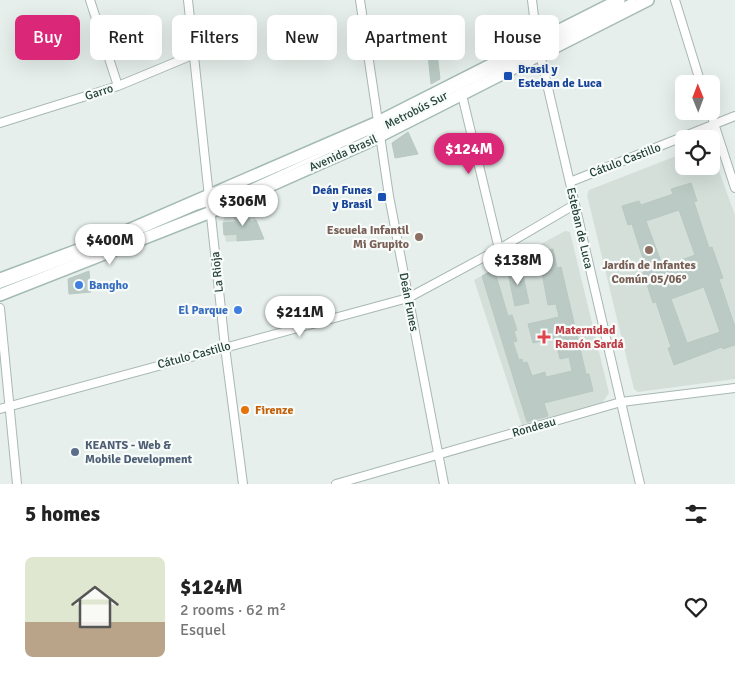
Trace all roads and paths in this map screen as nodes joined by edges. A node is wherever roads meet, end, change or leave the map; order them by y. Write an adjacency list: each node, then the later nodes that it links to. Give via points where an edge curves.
1 (90, 0): 20 (street)
2 (188, 0): 9 (street, La Rioja)
3 (360, 0): 26 (street, Deán Funes)
4 (532, 0): 10 (street, Esteban de Luca)
5 (619, 0): 11 (main road, Avenida Brasil)
6 (632, 0): 12 (lane)
7 (648, 0): 13 (main road, Avenida Brasil)
8 (675, 0): 19 (street)
9 (190, 15)
10 (534, 15)
11 (559, 36)
12 (559, 37)
13 (559, 39)
14 (181, 60): 20 (street, Garro)
15 (196, 60): 29 (street, La Rioja)
16 (514, 60): 26 (main road, Avenida Brasil)
17 (519, 60): 21 (main road, Avenida Brasil)
18 (541, 60): 27 (street, Esteban de Luca)
19 (698, 75)
20 (118, 86): 24 (street, Garro)
21 (462, 95): 26 (main road, Avenida Brasil); 31 (street)
22 (735, 116): 25 (street, Cátulo Castillo)
23 (712, 120): 25 (street)
24 (0, 123)
25 (714, 126): 27 (street, Cátulo Castillo); 28 (street)
26 (379, 129): 29 (main road, Avenida Brasil); 35 (street, Deán Funes)
27 (570, 182): 30 (street, Esteban de Luca)
28 (735, 188)
29 (210, 204): 32 (main road, Avenida Brasil); 33 (lane); 34 (main road, Avenida Brasil); 37 (street, La Rioja)
30 (574, 205): 31 (street, Cátulo Castillo); 39 (street, Esteban de Luca)
31 (499, 249): 35 (street, Cátulo Castillo)
32 (0, 279)
33 (0, 286)
34 (0, 295)
35 (408, 298): 37 (street, Cátulo Castillo); 42 (street, Deán Funes)
36 (0, 308): 40 (street)
37 (225, 347): 40 (street, Cátulo Castillo); 44 (street, La Rioja)
38 (735, 388): 39 (street, Rondeau)
39 (621, 402): 42 (street, Rondeau); 47 (street, Esteban de Luca)
40 (10, 407): 41 (street, Cátulo Castillo); 43 (street)
41 (0, 409)
42 (438, 454): 45 (street, Rondeau); 46 (street, Deán Funes)
43 (17, 484)
44 (243, 484)
45 (336, 484)
46 (444, 484)
47 (640, 484)

